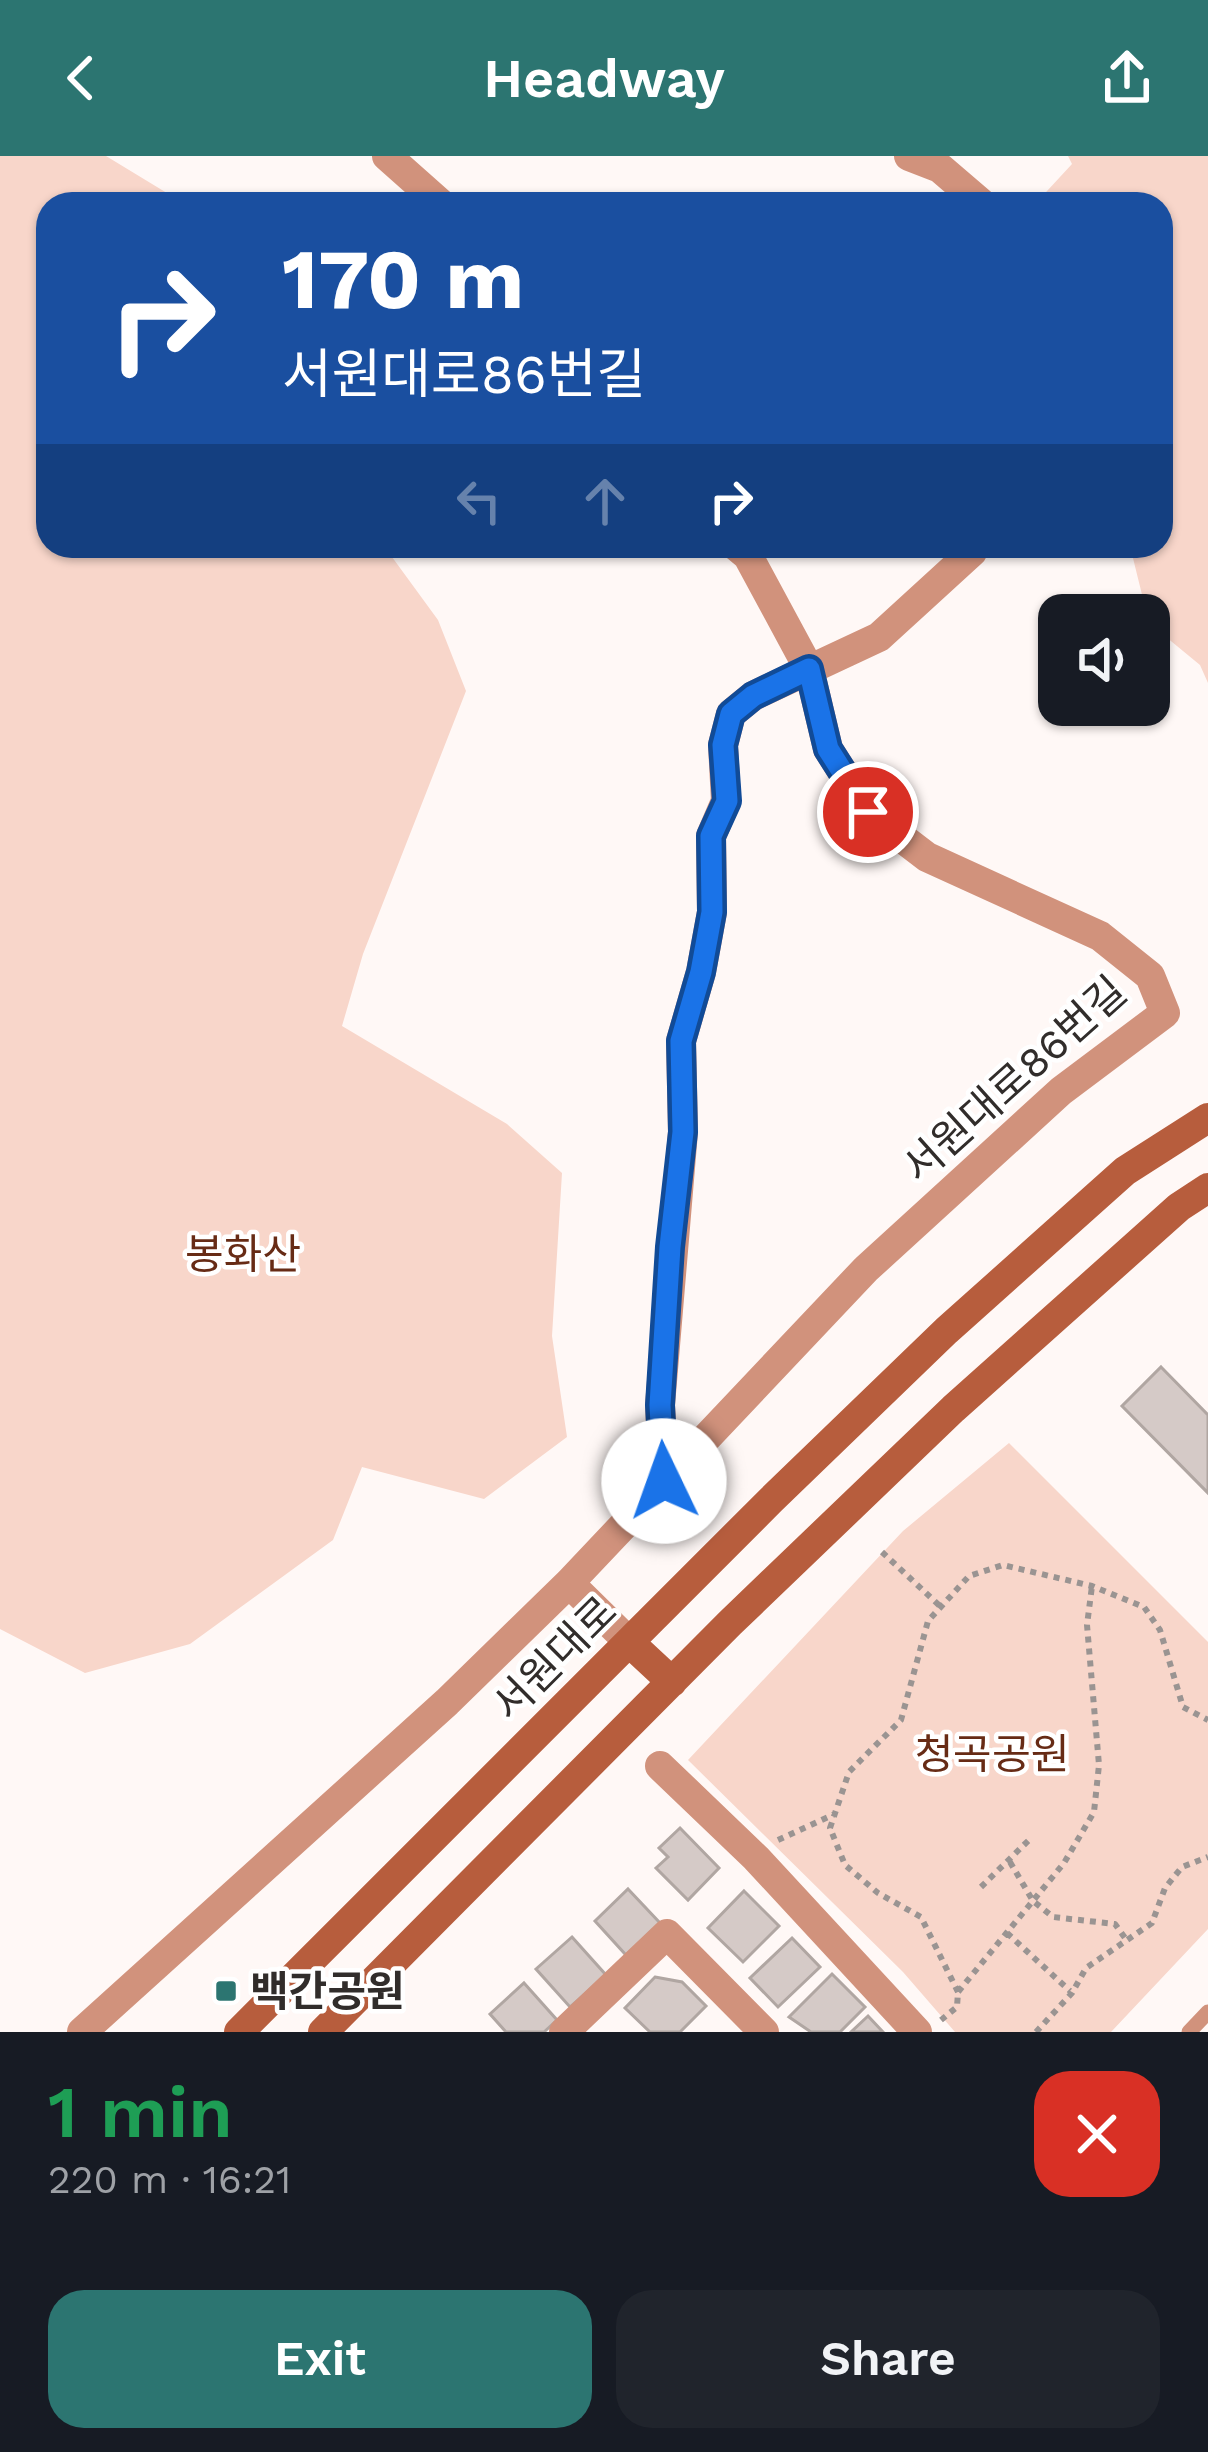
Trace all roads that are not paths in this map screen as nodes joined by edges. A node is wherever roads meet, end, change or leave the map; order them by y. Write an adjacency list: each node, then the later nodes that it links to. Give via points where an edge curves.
1 (387, 156): 3 (street)
2 (909, 156): 4 (street)
3 (428, 192)
4 (968, 192)
5 (749, 558): 7 (street, 서원대로86번길)
6 (965, 558): 7 (street, via 879,637)
7 (809, 669): 10 (street, via 731,714 723,745 727,801 711,836 712,912 681,1041 683,1132 660,1405); 10 (street, 서원대로86번길, via 828,749 868,812 928,857 1100,936 1150,976 1165,1013 1061,1091 866,1269)
8 (1208, 1118): 12 (street, 서원대로, via 1125,1172 946,1330)
9 (1208, 1188): 13 (street, via 952,1409)
10 (664, 1481): 11 (street, 서원대로86번길)
11 (569, 1583): 12 (street); 16 (street, 서원대로86번길)
12 (629, 1642): 13 (street); 17 (street, 서원대로)
13 (672, 1682): 18 (street)
14 (660, 1766): 21 (street)
15 (1208, 2012): 22 (lane)
16 (82, 2032)
17 (239, 2032)
18 (323, 2032)
19 (565, 2032): 20 (street, via 667,1934)
20 (764, 2032)
21 (920, 2032)
22 (1189, 2032)

